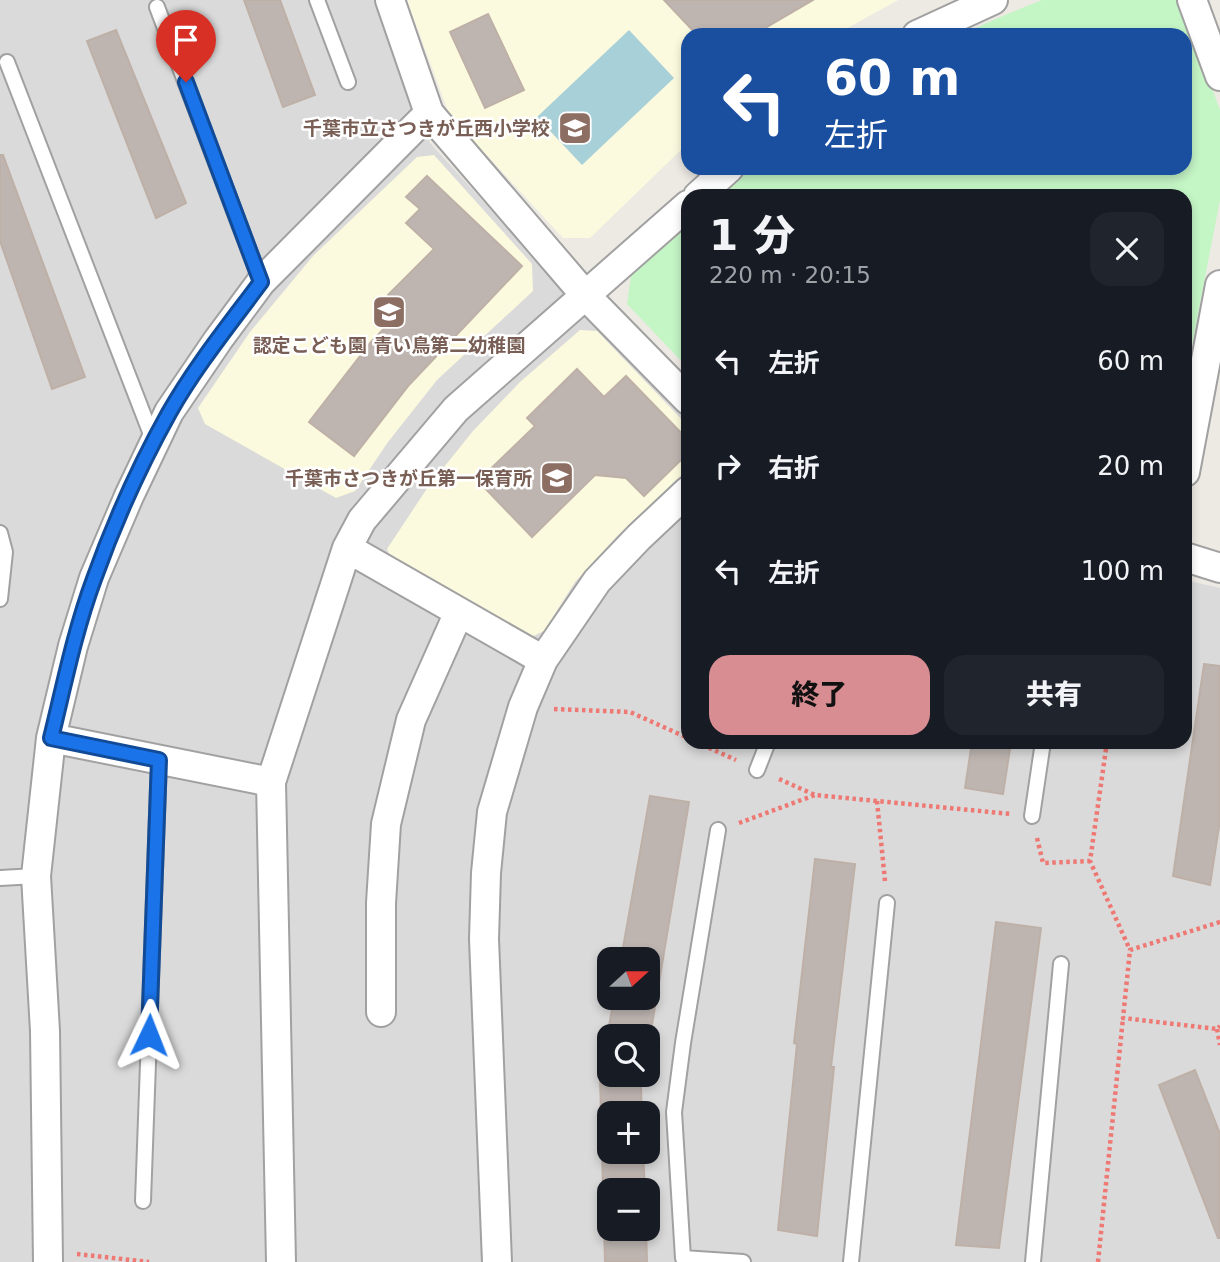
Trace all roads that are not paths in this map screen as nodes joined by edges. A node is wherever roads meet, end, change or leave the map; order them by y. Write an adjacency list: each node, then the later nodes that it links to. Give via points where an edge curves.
1 (317, 0): 9 (lane)
2 (390, 0): 10 (street)
3 (993, 0): 6 (street)
4 (1192, 0): 8 (street)
5 (157, 7): 14 (lane)
6 (932, 28)
7 (7, 61): 19 (lane)
8 (1220, 76)
9 (348, 82)
10 (429, 113): 14 (street); 16 (street)
11 (721, 175): 12 (street)
12 (706, 189)
13 (681, 211): 16 (street)
14 (261, 282): 19 (street, via 169,412)
15 (1220, 285): 18 (street)
16 (586, 296): 17 (street); 22 (street, via 456,409 362,520)
17 (681, 393)
18 (1192, 435)
19 (154, 443): 28 (street, via 94,579)
20 (681, 498): 27 (street, via 597,582)
21 (0, 533): 25 (lane, via 5,552)
22 (347, 548): 26 (street); 33 (street)
23 (1192, 559): 24 (street)
24 (1220, 568)
25 (0, 599)
26 (459, 612): 27 (street); 40 (street, via 411,720 386,824)
27 (543, 660): 44 (street, via 523,707 492,811 486,873 484,939)
28 (51, 738): 31 (street); 36 (street)
29 (765, 749): 32 (lane)
30 (1042, 749): 34 (lane)
31 (159, 760): 33 (street); 41 (lane)
32 (757, 769)
33 (271, 782): 43 (street)
34 (1032, 816)
35 (718, 831): 45 (lane, via 674,1112 682,1258)
36 (36, 877): 37 (lane); 42 (street, via 45,1031)
37 (0, 878)
38 (887, 903): 46 (lane)
39 (1061, 964): 47 (lane)
40 (381, 1012)
41 (143, 1200)
42 (48, 1256)
43 (281, 1262)
44 (496, 1262)
45 (743, 1262)
46 (851, 1262)
47 (1033, 1262)

